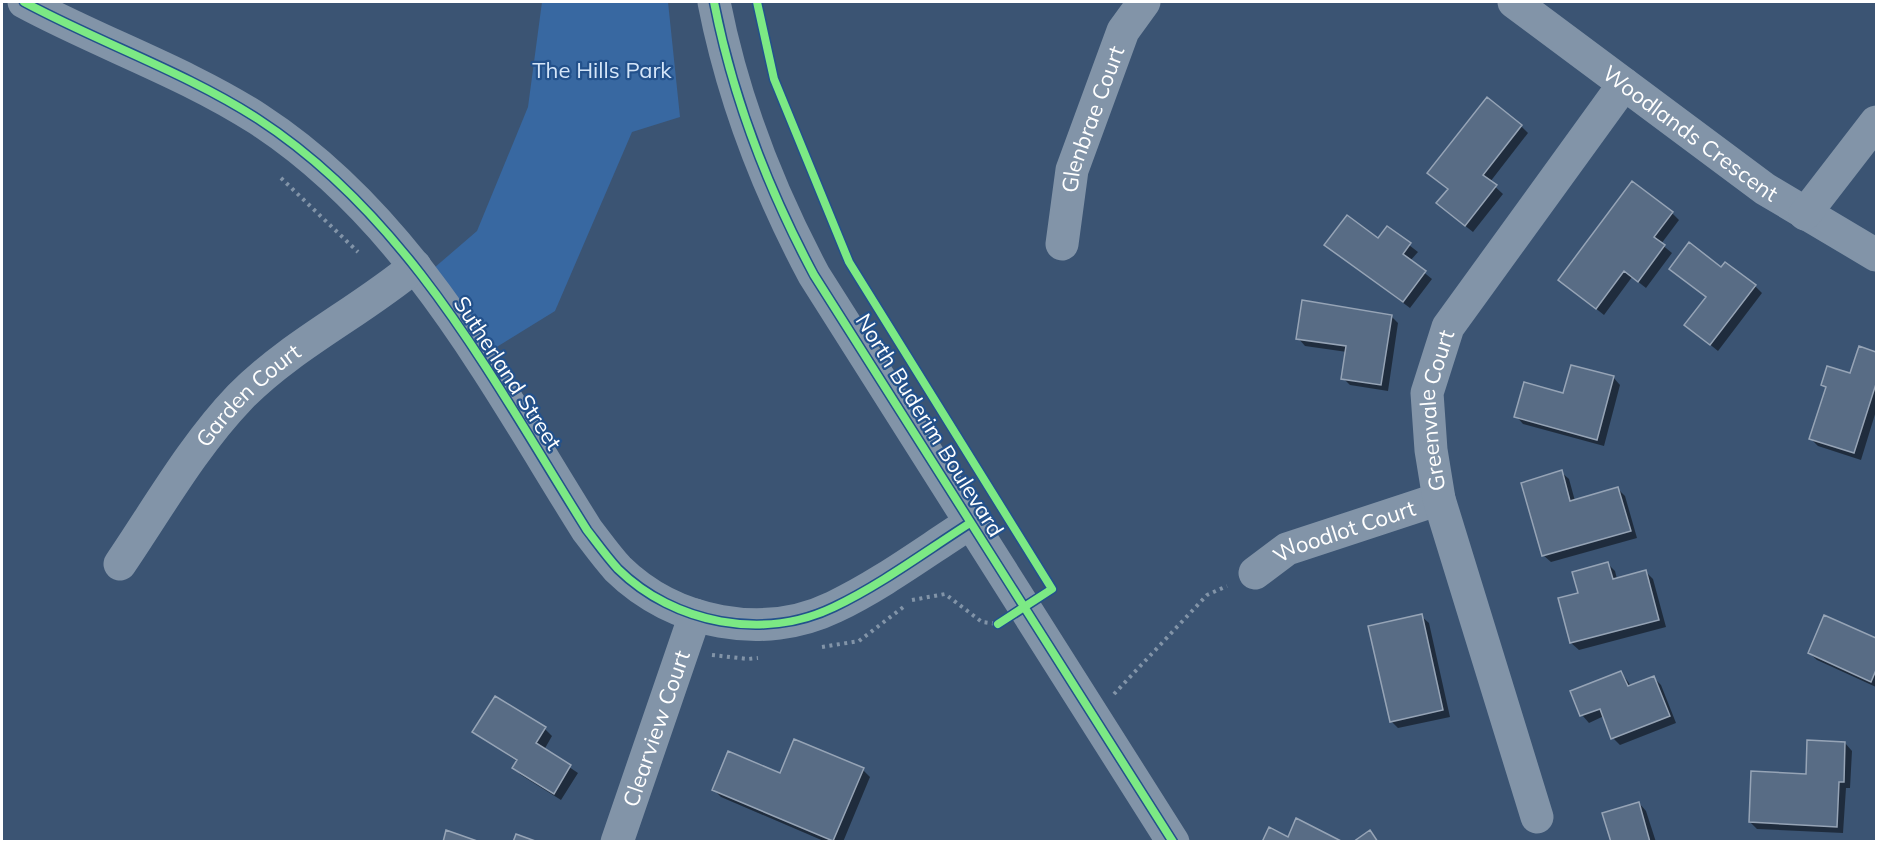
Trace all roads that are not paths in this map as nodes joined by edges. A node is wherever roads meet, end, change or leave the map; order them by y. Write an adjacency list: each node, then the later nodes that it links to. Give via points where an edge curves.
1 (24, 2): 10 (street, Sutherland Street, via 215,94 258,120 334,177)
2 (714, 2): 12 (street, North Buderim Boulevard, via 723,48 780,212 814,275)
3 (1144, 2): 8 (street, Glenbrae Court, via 1123,31 1072,170)
4 (1514, 2): 5 (street, Woodlands Crescent)
5 (1624, 84): 7 (street, Woodlands Crescent, via 1765,189); 11 (street, Greenvale Court, via 1448,327 1426,393)
6 (1876, 122): 7 (street)
7 (1805, 214): 9 (street, Woodlands Crescent)
8 (1062, 243)
9 (1876, 255)
10 (415, 266): 13 (street, Garden Court, via 240,397 208,434); 15 (street, Sutherland Street, via 608,557 636,583)
11 (1439, 499): 14 (street, Woodlot Court, via 1287,549); 16 (street, Greenvale Court)
12 (970, 523): 15 (street, Sutherland Street, via 851,597 812,616 750,625); 18 (street, North Buderim Boulevard, via 1011,616 1093,716)
13 (120, 564)
14 (1255, 573)
15 (695, 615): 17 (street, Clearview Court)
16 (1536, 817)
17 (617, 842)
18 (1173, 842)

